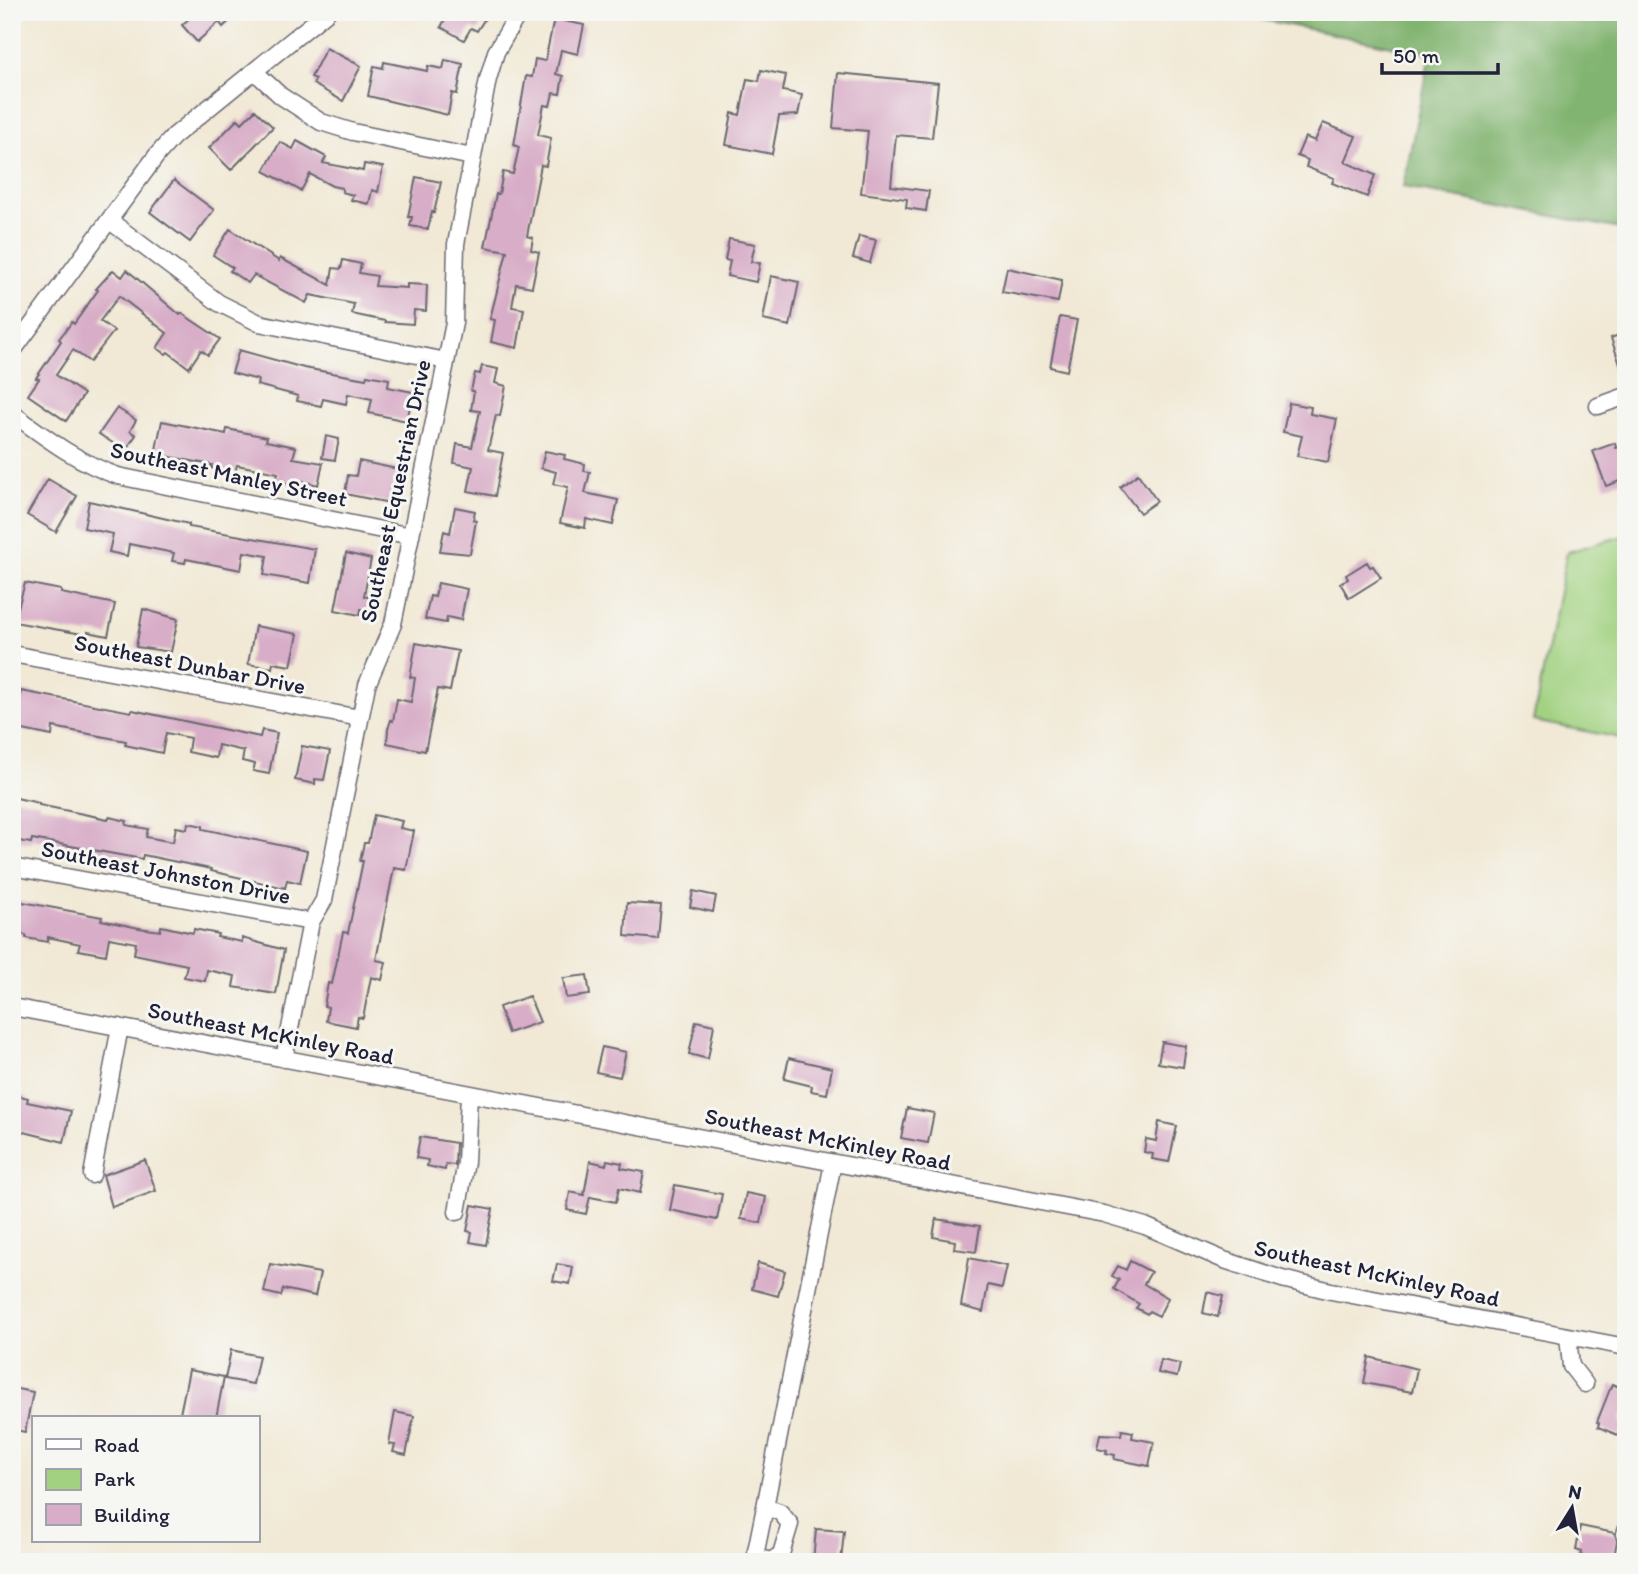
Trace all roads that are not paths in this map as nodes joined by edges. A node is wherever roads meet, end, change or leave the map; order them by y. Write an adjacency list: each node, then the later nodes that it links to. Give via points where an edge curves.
1 (327, 12): 3 (street)
2 (519, 12): 4 (street, Southeast Equestrian Drive, via 496,52)
3 (254, 71): 4 (street, via 281,96 321,122); 5 (street, via 174,136)
4 (472, 157): 7 (street, Southeast Equestrian Drive, via 456,244 454,323)
5 (110, 221): 6 (street); 7 (street, via 219,303 259,323)
6 (12, 352)
7 (446, 361): 11 (street, Southeast Equestrian Drive)
8 (1626, 396): 9 (street)
9 (1598, 406)
10 (12, 413): 11 (street, Southeast Manley Street, via 64,451 118,476)
11 (411, 536): 13 (street, Southeast Equestrian Drive, via 393,624 373,668)
12 (12, 654): 13 (street, Southeast Dunbar Drive)
13 (360, 718): 15 (street, Southeast Equestrian Drive, via 324,900)
14 (12, 867): 15 (street, Southeast Johnston Drive)
15 (311, 922): 18 (street, Southeast Equestrian Drive)
16 (12, 1007): 17 (street, Southeast McKinley Road)
17 (120, 1027): 18 (street, Southeast McKinley Road); 21 (street)
18 (284, 1059): 19 (street, Southeast McKinley Road)
19 (469, 1094): 20 (street, Southeast McKinley Road); 22 (street, via 466,1162)
20 (833, 1163): 23 (street, Southeast McKinley Road, via 1104,1214 1282,1279); 26 (street)
21 (92, 1175)
22 (457, 1212)
23 (1568, 1336): 24 (street, Southeast McKinley Road); 25 (street, via 1571,1366)
24 (1626, 1347)
25 (1585, 1384)
26 (765, 1507)

